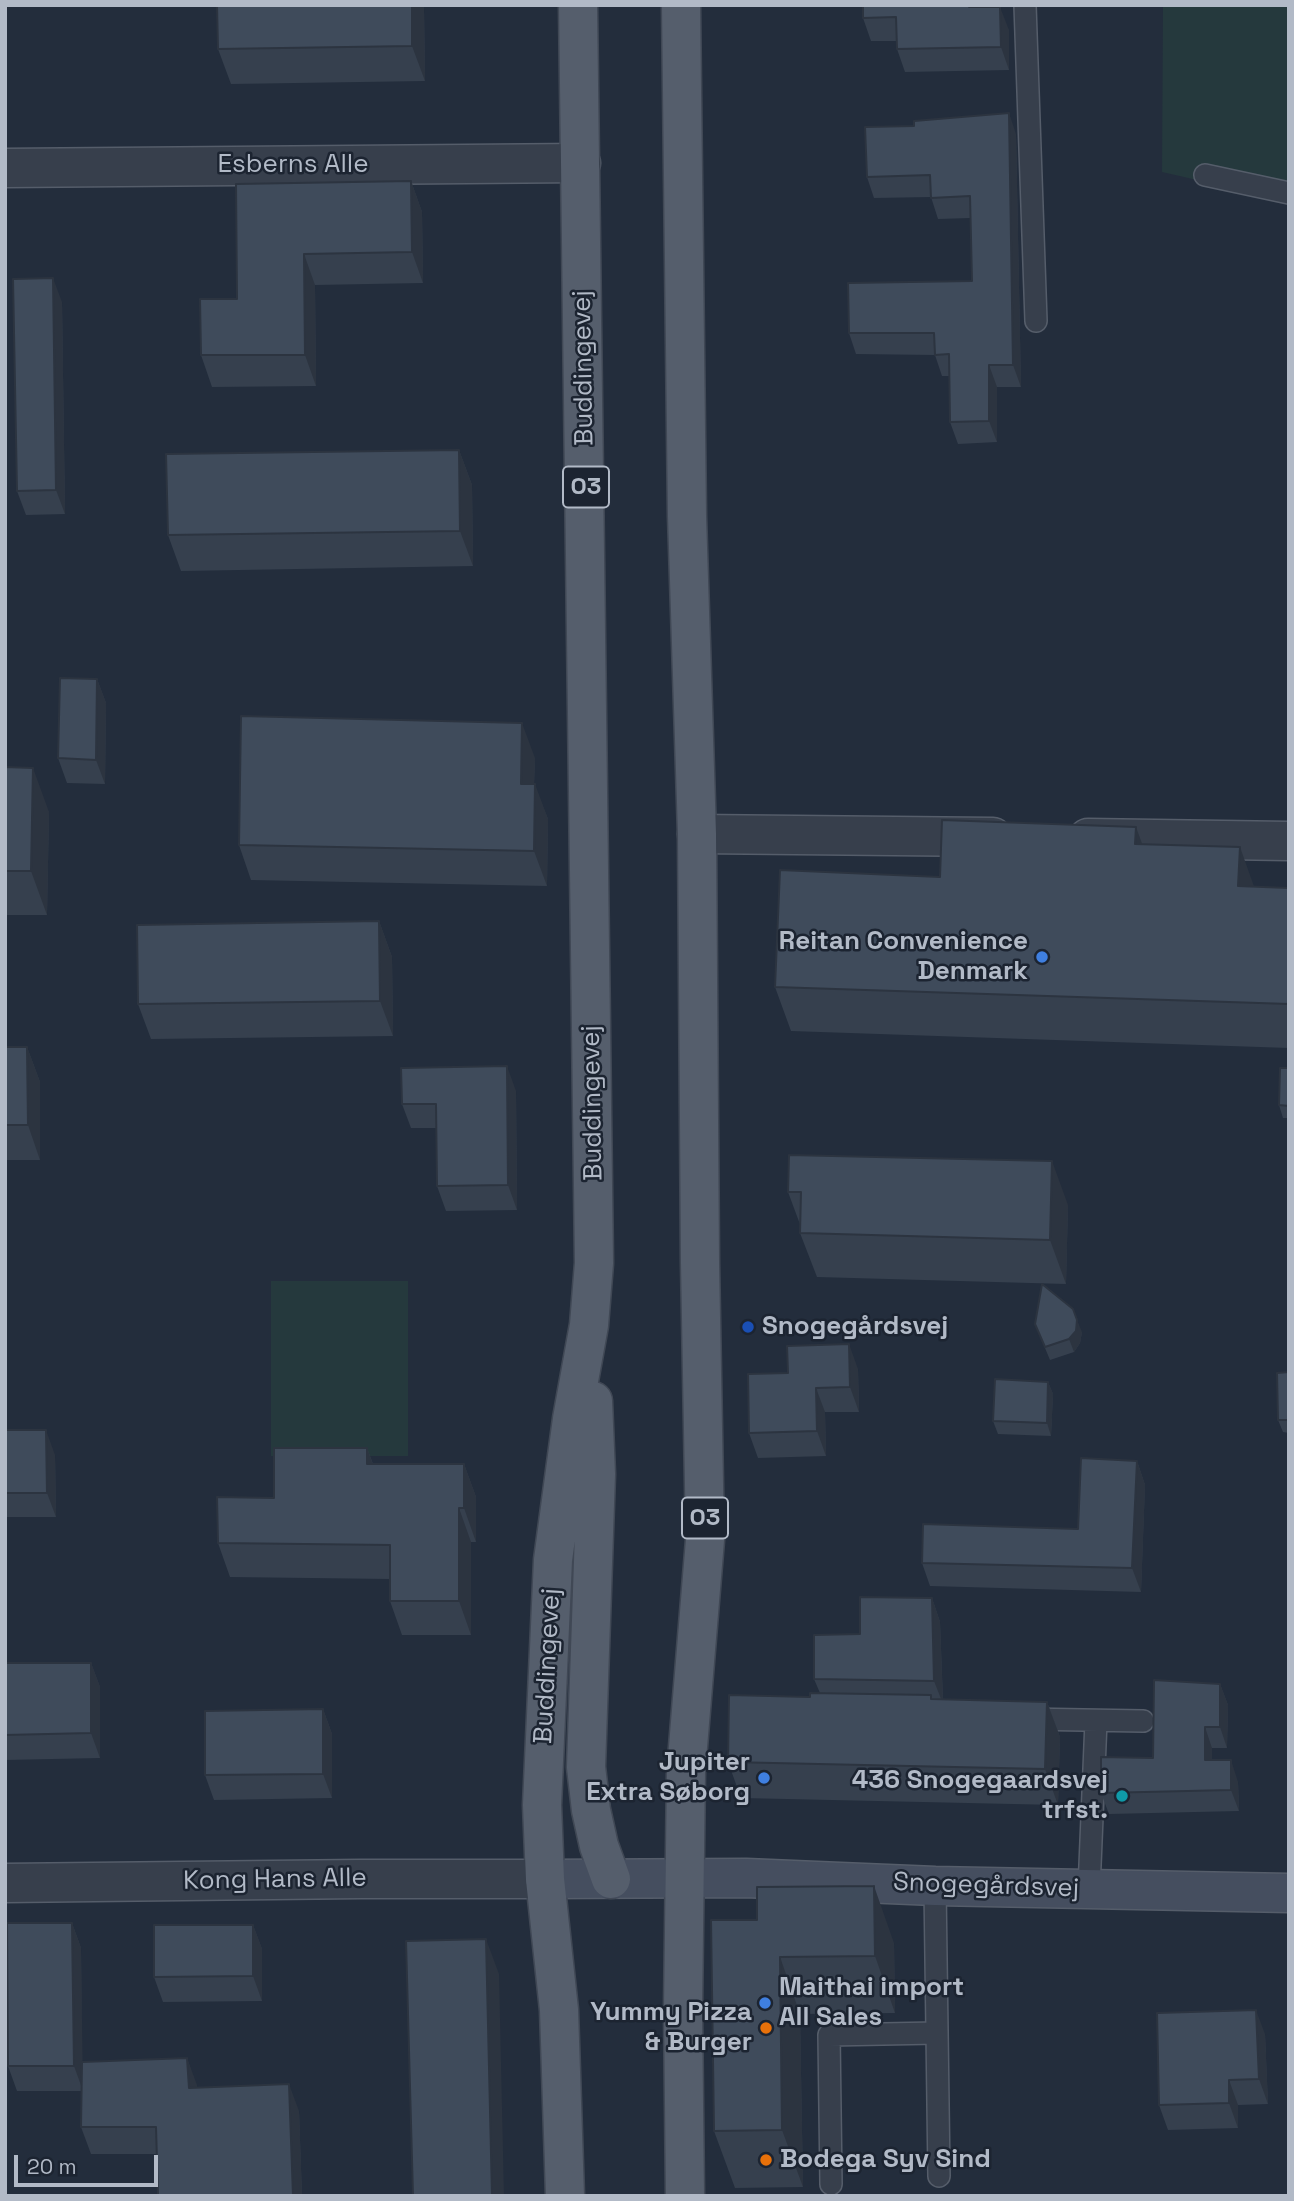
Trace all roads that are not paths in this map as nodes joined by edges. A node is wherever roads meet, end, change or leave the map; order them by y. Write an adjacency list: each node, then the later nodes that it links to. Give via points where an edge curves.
1 (579, 5): 4 (main road, Buddingevej / O3)
2 (681, 5): 9 (main road, O3)
3 (1025, 5): 8 (lane)
4 (582, 163): 5 (street, Esberns Alle); 11 (main road, Buddingevej / O3, via 594,1263)
5 (5, 168)
6 (1205, 174): 7 (lane)
7 (1289, 193)
8 (1036, 321)
9 (696, 834): 10 (street); 17 (main road, O3, via 705,1539 686,1771)
10 (1289, 841)
11 (589, 1325): 15 (main road, Buddingevej / O3, via 553,1560 542,1805); 16 (main road, via 596,1474 586,1767 599,1846)
12 (1000, 1719): 13 (lane)
13 (1096, 1721): 14 (lane); 20 (lane)
14 (1143, 1721)
15 (545, 1879): 16 (street, Snogegårdsvej); 18 (street, Kong Hans Alle); 25 (main road, Buddingevej / O3, via 559,2010)
16 (611, 1879): 17 (street, Snogegårdsvej)
17 (684, 1879): 19 (street, Snogegårdsvej); 26 (main road, O3)
18 (5, 1882)
19 (935, 1886): 20 (street, Snogegårdsvej); 22 (lane)
20 (1089, 1889): 21 (street, Snogegårdsvej)
21 (1289, 1893)
22 (937, 2034): 23 (lane); 24 (lane, via 829,2035)
23 (939, 2176)
24 (831, 2184)
25 (565, 2196)
26 (685, 2196)

